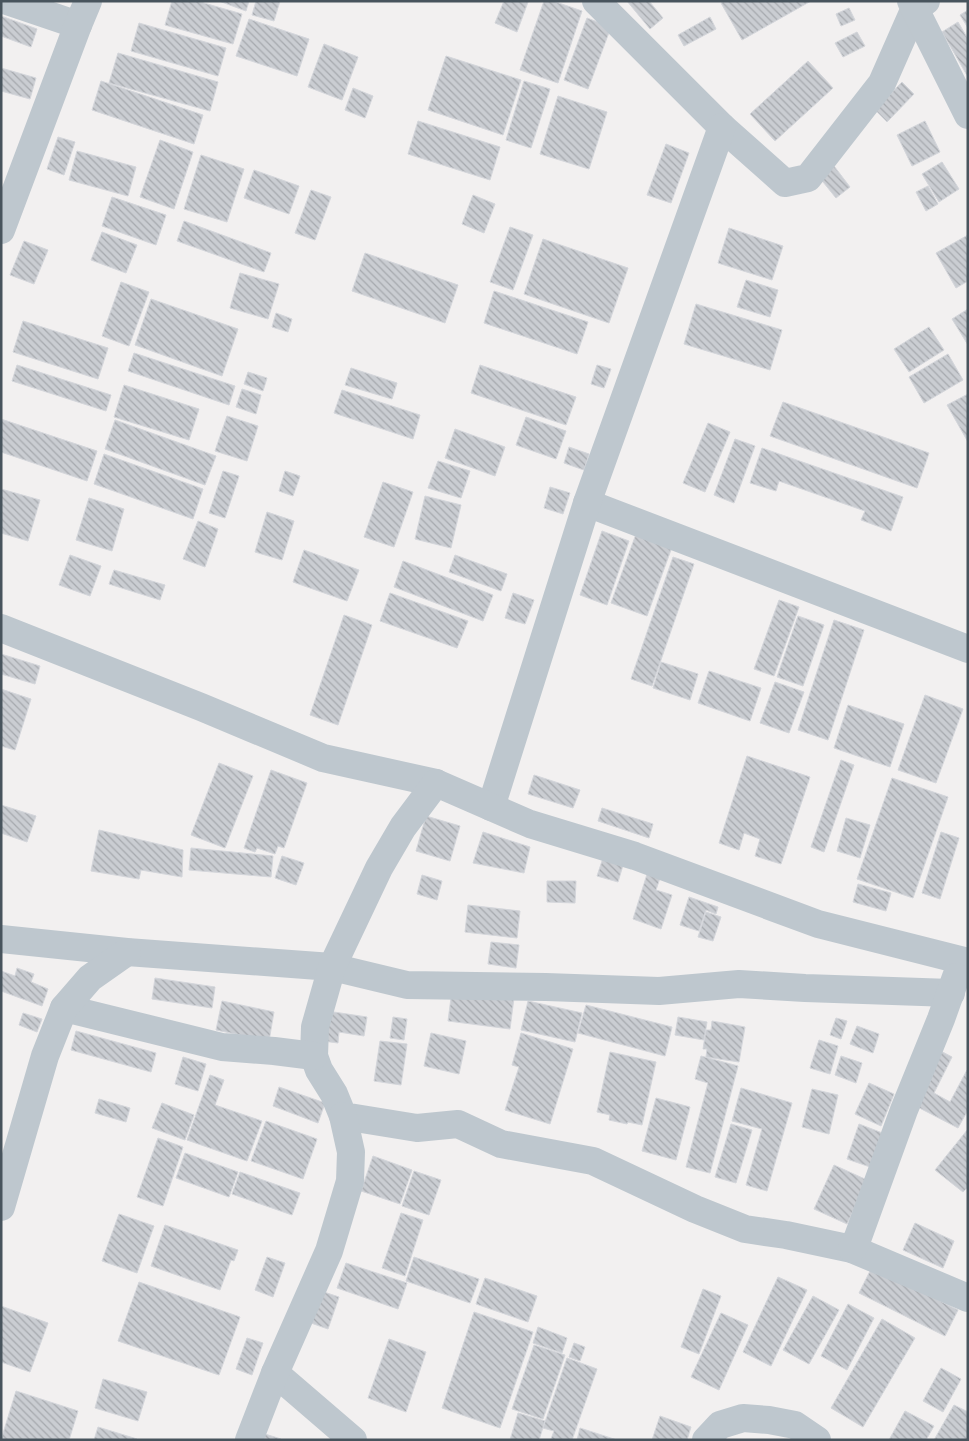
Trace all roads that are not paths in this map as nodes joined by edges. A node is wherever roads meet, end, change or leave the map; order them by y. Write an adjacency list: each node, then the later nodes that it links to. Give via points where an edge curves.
1 (7, 1): 4 (street)
2 (596, 1): 6 (street)
3 (917, 3): 5 (street); 6 (street, via 882,83 808,178 785,183)
4 (83, 13): 7 (street)
5 (968, 115)
6 (722, 127): 8 (street)
7 (1, 230)
8 (587, 503): 10 (street); 12 (street)
9 (1, 628): 11 (street, via 324,758)
10 (968, 649)
11 (436, 783): 12 (street); 16 (street, via 403,827)
12 (491, 807): 15 (street, via 530,824 635,856 818,924)
13 (1, 939): 14 (street)
14 (127, 952): 16 (street); 18 (street, via 90,978)
15 (965, 962): 17 (street)
16 (332, 967): 17 (street, via 406,986 659,991 739,984); 19 (street, via 315,1027)
17 (950, 993): 22 (street)
18 (64, 1008): 19 (street, via 222,1047); 21 (street, via 45,1056)
19 (314, 1056): 20 (street)
20 (343, 1116): 22 (street, via 417,1128 458,1124 501,1144 593,1161 745,1229); 24 (street, via 351,1152 350,1182 329,1251)
21 (1, 1207)
22 (852, 1249): 23 (street)
23 (968, 1298)
24 (275, 1372): 25 (street); 26 (street)
25 (249, 1440)
26 (353, 1440)
27 (706, 1440): 28 (street, via 720,1425 743,1418 795,1425)
28 (817, 1440)

